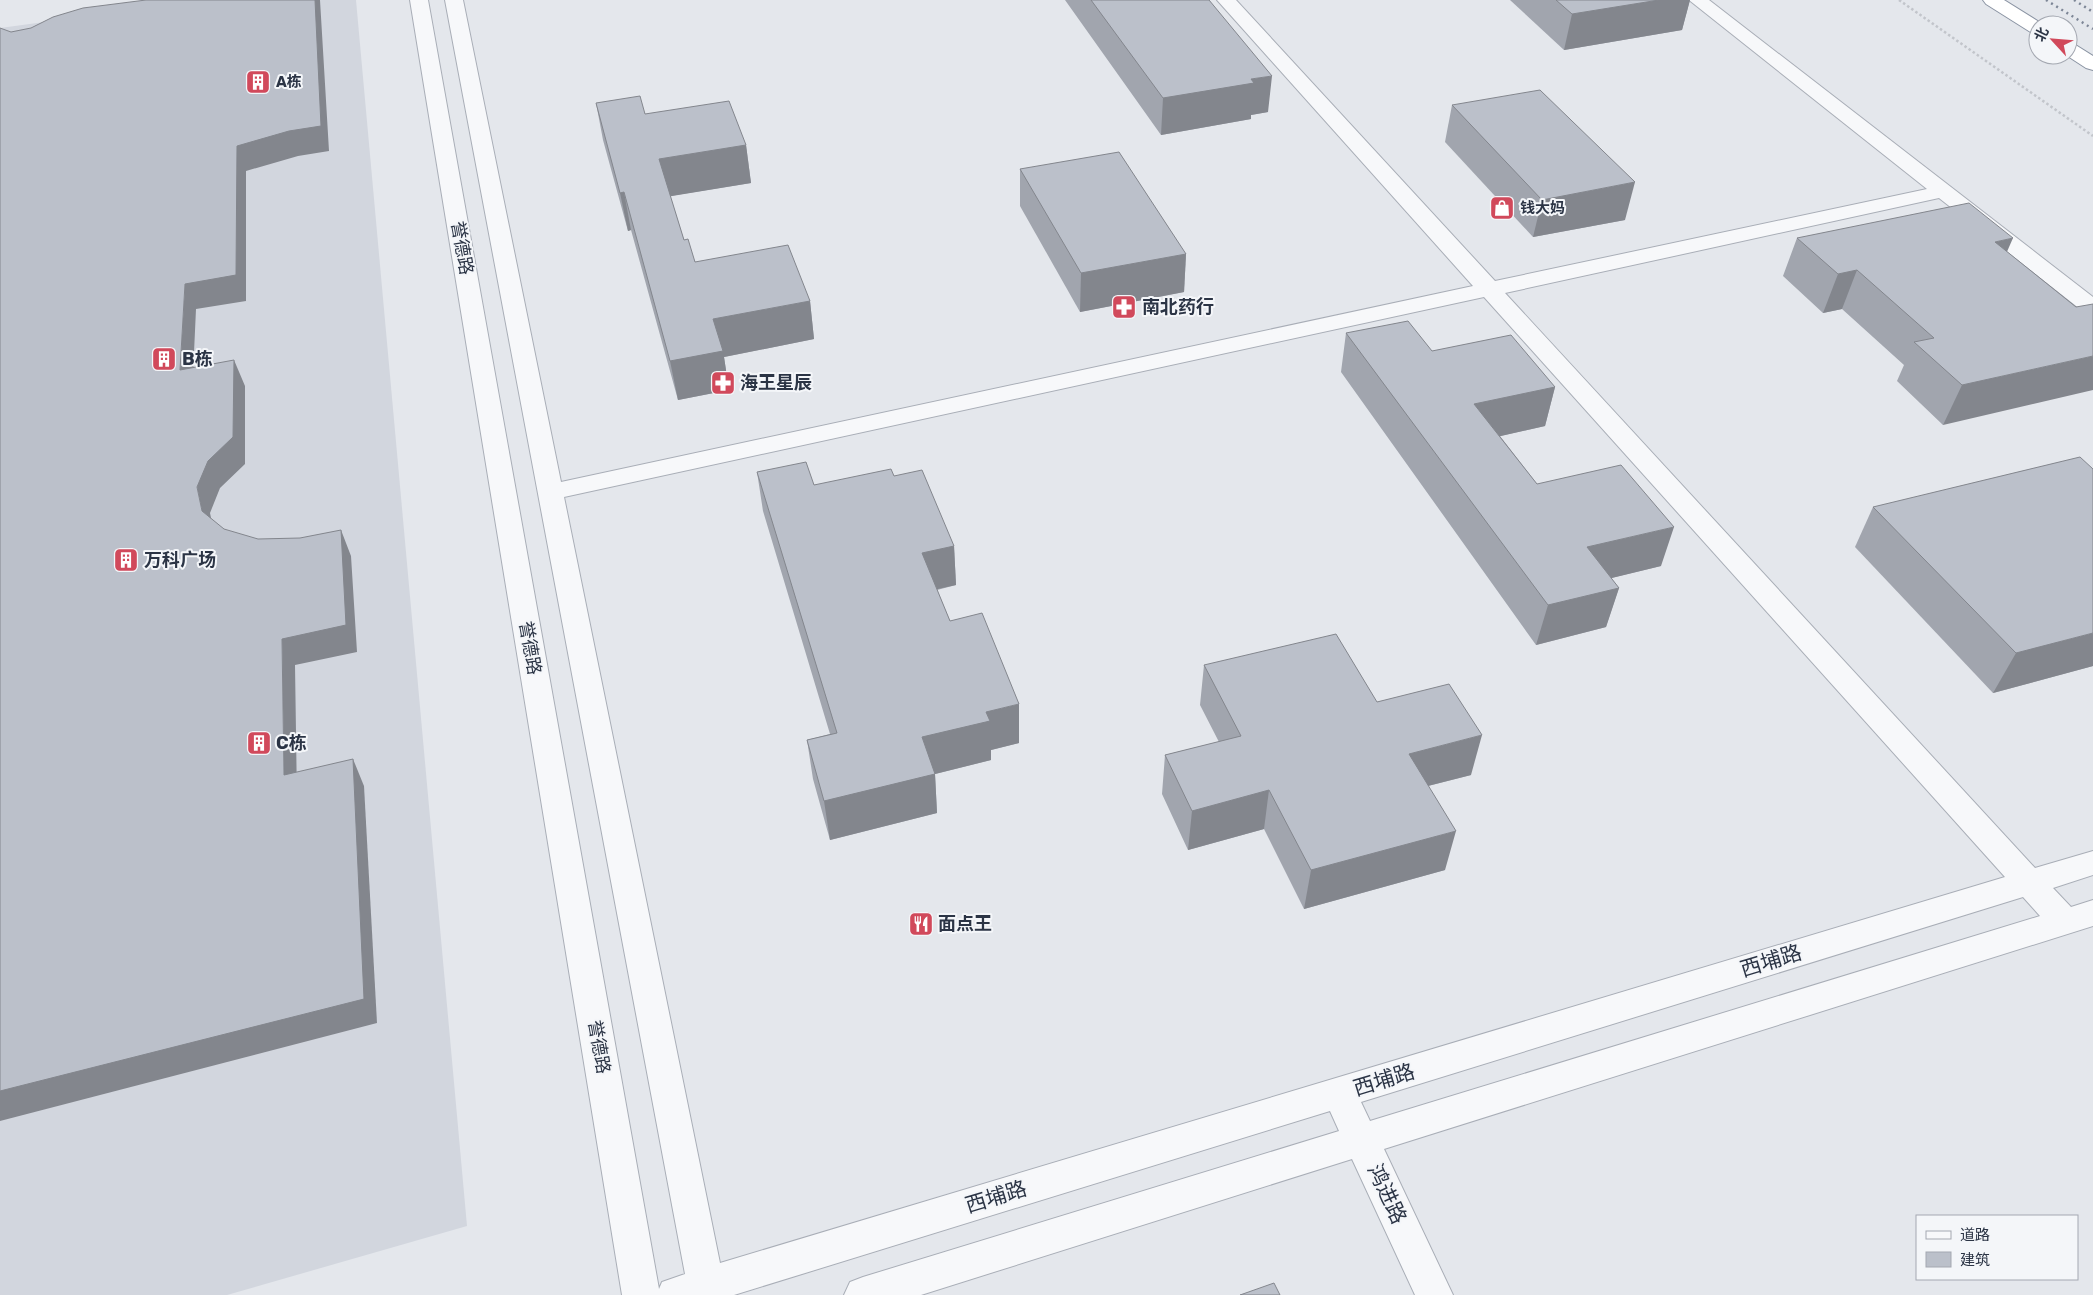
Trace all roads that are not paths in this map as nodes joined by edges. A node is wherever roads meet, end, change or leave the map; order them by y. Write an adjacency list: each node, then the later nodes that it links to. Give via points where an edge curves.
1 (419, 0): 19 (street, 誉德路)
2 (454, 0): 12 (street)
3 (1226, 0): 10 (street)
4 (1698, 0): 9 (street)
5 (1992, 0): 6 (highway)
6 (2028, 23)
7 (2078, 54): 8 (highway)
8 (2093, 64)
9 (1944, 191): 10 (street); 11 (street)
10 (1489, 289): 12 (street); 14 (street)
11 (2093, 308)
12 (551, 492): 18 (street)
13 (2093, 863): 14 (street, 西埔路)
14 (2029, 883): 15 (street); 16 (street, 西埔路)
15 (2079, 917): 17 (street)
16 (1339, 1093): 17 (street, 鸿进路); 18 (street, 西埔路)
17 (1361, 1140): 21 (street); 22 (street, 鸿进路)
18 (706, 1285): 20 (street, 西埔路)
19 (641, 1295)
20 (674, 1295)
21 (864, 1295)
22 (1434, 1295)

